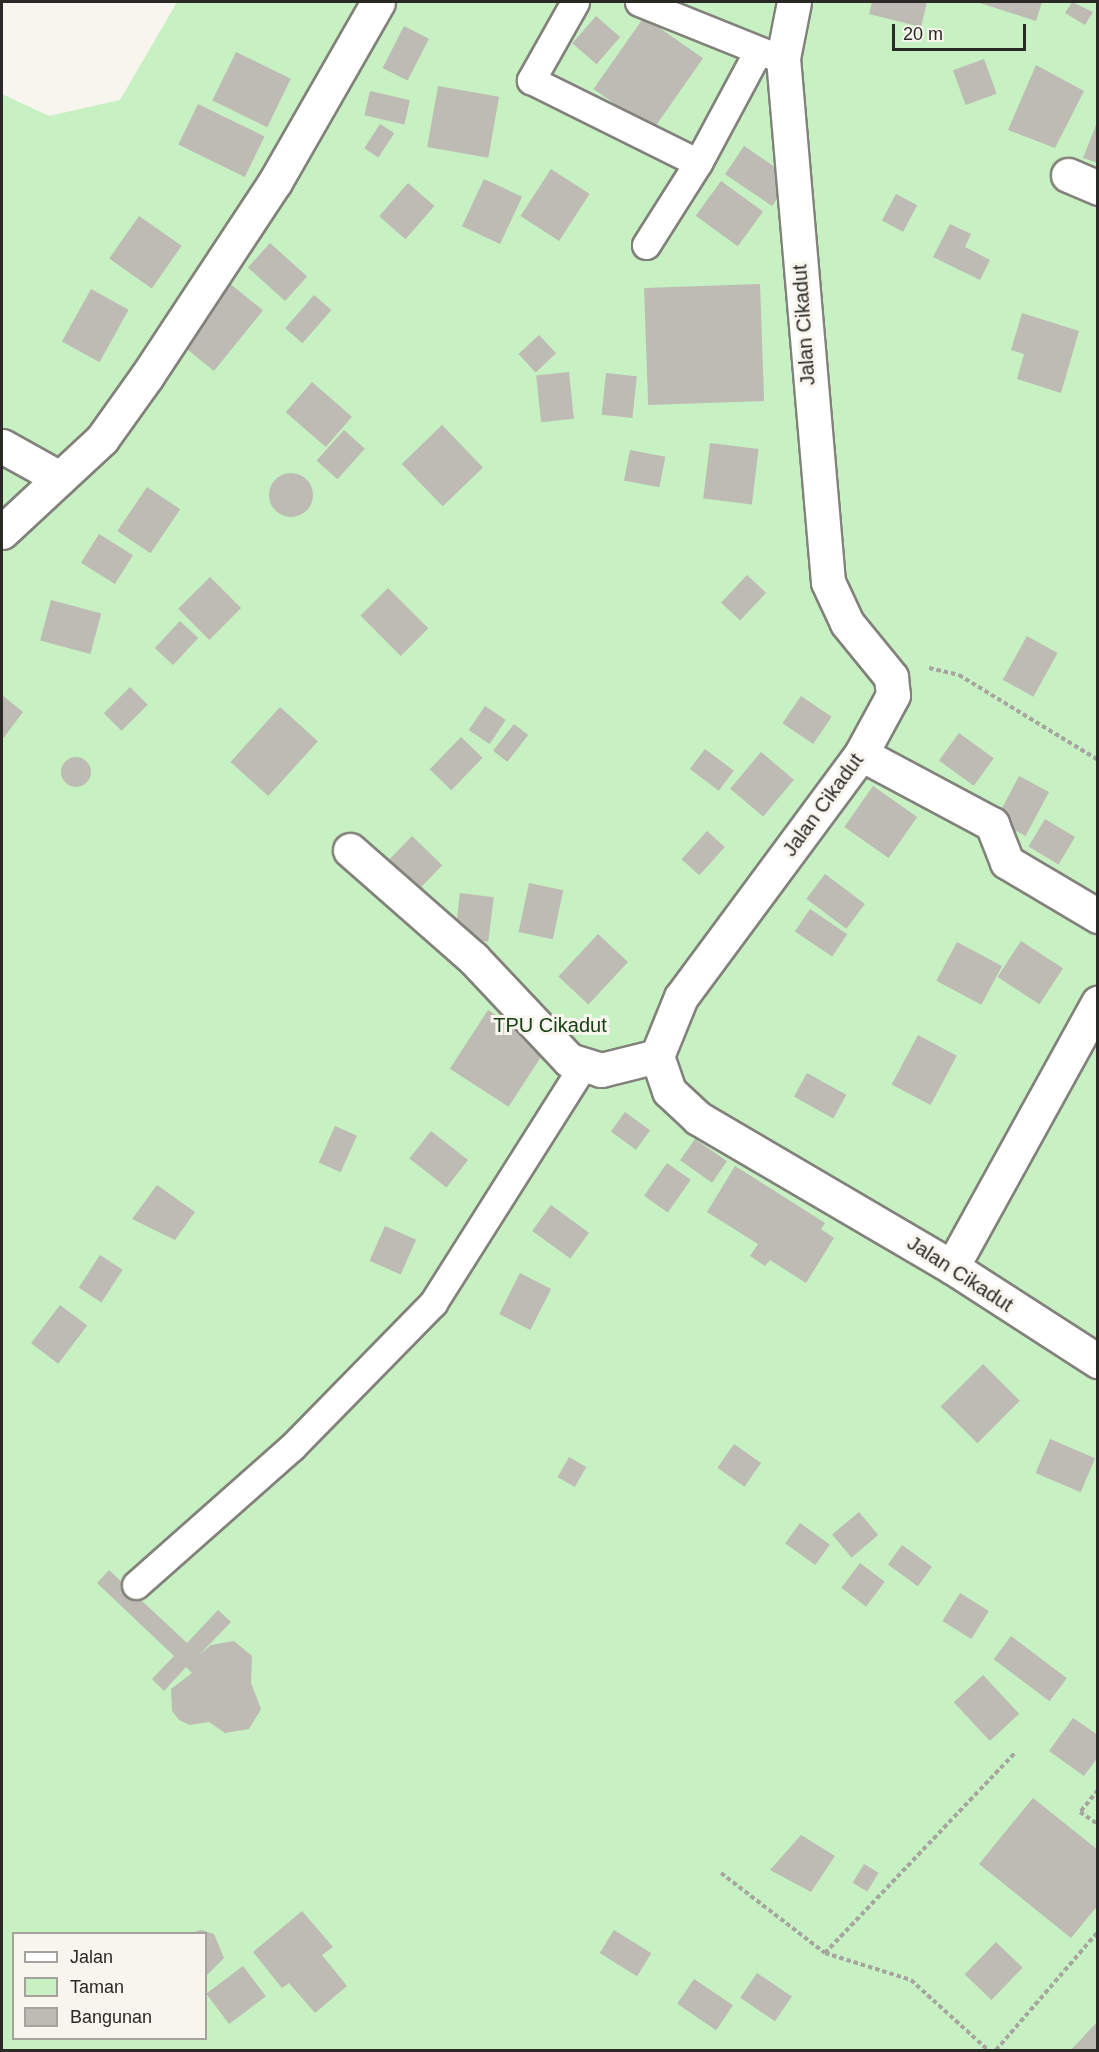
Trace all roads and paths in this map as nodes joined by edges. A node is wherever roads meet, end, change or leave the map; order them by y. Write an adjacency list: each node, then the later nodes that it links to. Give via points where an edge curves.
1 (376, 2): 9 (street, via 275,182 147,376 102,439)
2 (575, 2): 6 (lane, via 531,80)
3 (639, 2): 5 (lane)
4 (794, 2): 5 (street, Jalan Cikadut)
5 (770, 55): 6 (lane); 11 (street, Jalan Cikadut, via 828,582 846,622)
6 (698, 163): 7 (lane)
7 (646, 245)
8 (2, 446): 9 (street)
9 (56, 476): 10 (street)
10 (2, 531)
11 (891, 677): 12 (street, Jalan Cikadut, via 893,695); 13 (path, via 918,668 959,675)
12 (861, 754): 15 (street, via 992,824 1007,862); 17 (street, Jalan Cikadut, via 681,997)
13 (1098, 760)
14 (350, 850): 18 (street, via 473,958 569,1060)
15 (1098, 916)
16 (1098, 1003): 19 (street)
17 (657, 1056): 18 (street, via 601,1070); 19 (street, Jalan Cikadut, via 669,1090 698,1118)
18 (582, 1067): 21 (lane, via 433,1303 292,1447)
19 (952, 1267): 20 (street, Jalan Cikadut)
20 (1098, 1361)
21 (136, 1585)
22 (1016, 1752): 27 (path)
23 (1098, 1790): 24 (path, via 1080,1812)
24 (1098, 1824)
25 (721, 1873): 27 (path)
26 (1098, 1932): 29 (path)
27 (825, 1953): 28 (path, via 911,1980)
28 (988, 2050)
29 (996, 2050)

